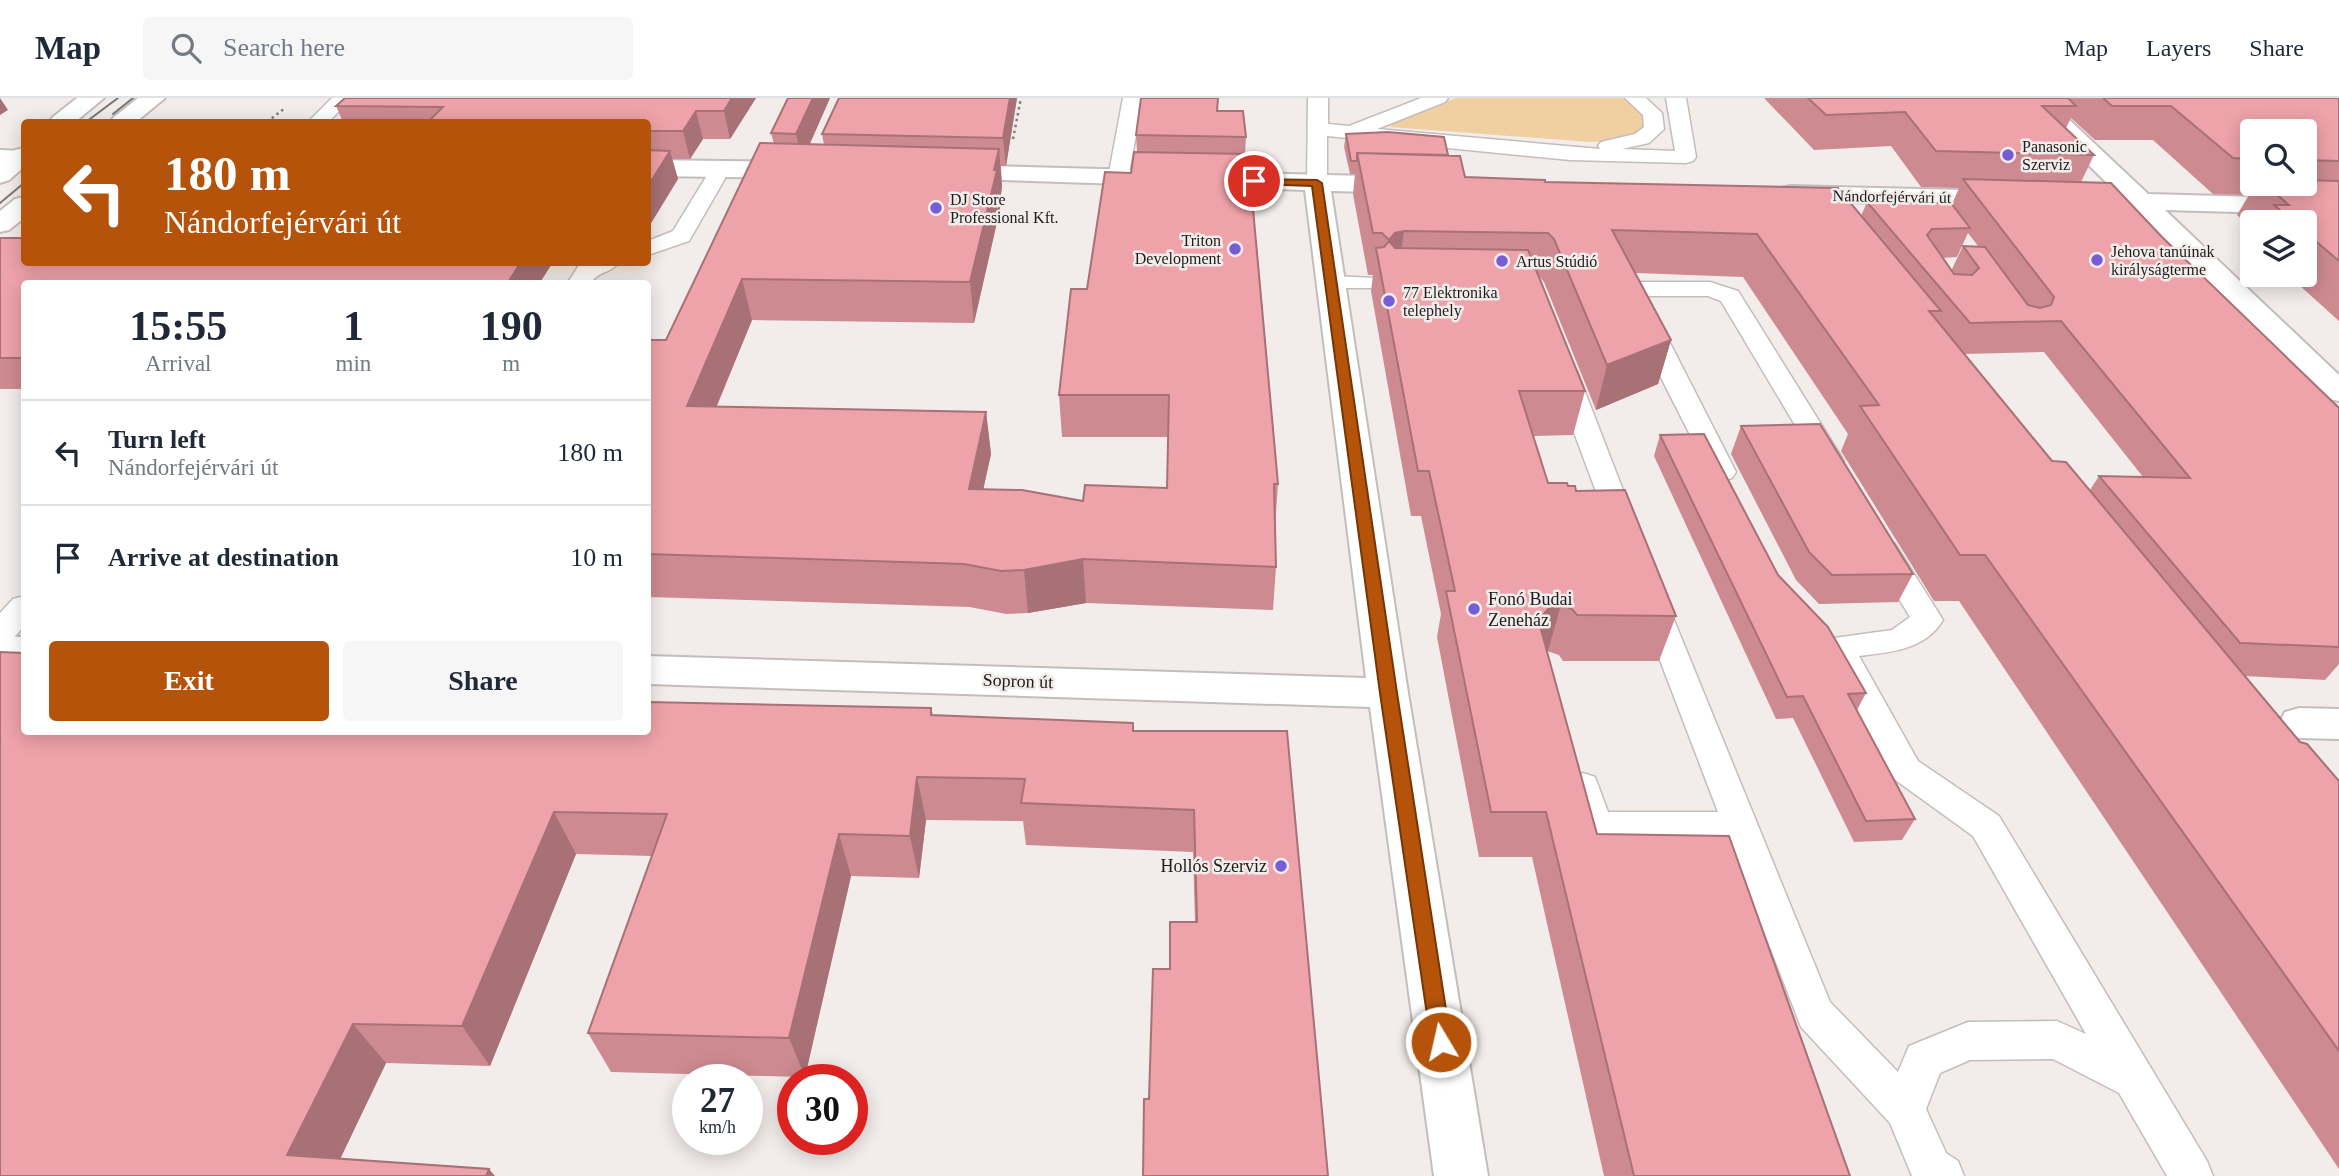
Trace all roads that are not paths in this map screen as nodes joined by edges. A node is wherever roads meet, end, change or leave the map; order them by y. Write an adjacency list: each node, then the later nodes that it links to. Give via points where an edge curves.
1 (92, 98): 10 (street)
2 (153, 98): 11 (street)
3 (343, 98): 12 (lane)
4 (1133, 98): 23 (lane)
5 (1318, 98): 13 (lane)
6 (1438, 98): 14 (lane)
7 (1635, 98): 15 (lane, via 1654,118 1654,128 1642,139 1609,146)
8 (1676, 98): 15 (lane, via 1686,157)
9 (2033, 98): 30 (street)
10 (65, 119)
11 (126, 119)
12 (320, 119)
13 (1316, 129): 14 (lane); 24 (lane)
14 (1353, 132): 15 (lane)
15 (1509, 148)
16 (18, 157): 22 (street)
17 (818, 166): 20 (street)
18 (651, 168): 19 (street)
19 (721, 168): 20 (street); 36 (lane, via 681,236)
20 (751, 169): 26 (lane)
21 (923, 173): 23 (street)
22 (0, 175)
23 (1118, 178): 24 (street)
24 (1317, 183): 25 (street); 39 (street)
25 (1426, 186)
26 (739, 193)
27 (1769, 194): 28 (street, Nándorfejérvári út)
28 (1811, 195): 29 (street, Nándorfejérvári út); 35 (lane)
29 (1927, 197): 30 (street, Nándorfejérvári út); 33 (lane)
30 (2142, 202): 32 (street, Nándorfejérvári út); 42 (street)
31 (21, 207): 34 (street)
32 (2339, 207)
33 (1942, 219)
34 (0, 224)
35 (1837, 227)
36 (651, 247)
37 (598, 266): 38 (lane, via 587,270)
38 (581, 280)
39 (1331, 282): 40 (lane); 51 (street)
40 (1369, 283)
41 (1554, 345): 55 (lane)
42 (2339, 392)
43 (1842, 481): 44 (lane, via 1730,296 1710,289 1639,289 1632,297)
44 (1732, 491)
45 (1870, 527): 56 (lane, via 1927,620 1900,640 1829,638 1906,770 1986,826)
46 (21, 610): 47 (lane)
47 (0, 633)
48 (0, 650): 49 (street)
49 (21, 651)
50 (651, 670): 51 (street, Sopron út)
51 (1388, 693): 58 (street)
52 (2285, 723): 53 (street)
53 (2339, 724)
54 (1573, 751): 55 (lane, via 1594,826)
55 (1742, 827): 57 (lane, via 1815,1014)
56 (2134, 1079): 57 (lane, via 2057,1040 1968,1041 1924,1060); 60 (lane)
57 (1905, 1109): 59 (lane, via 1931,1168)
58 (1461, 1176)
59 (1942, 1176)
60 (2190, 1176)

